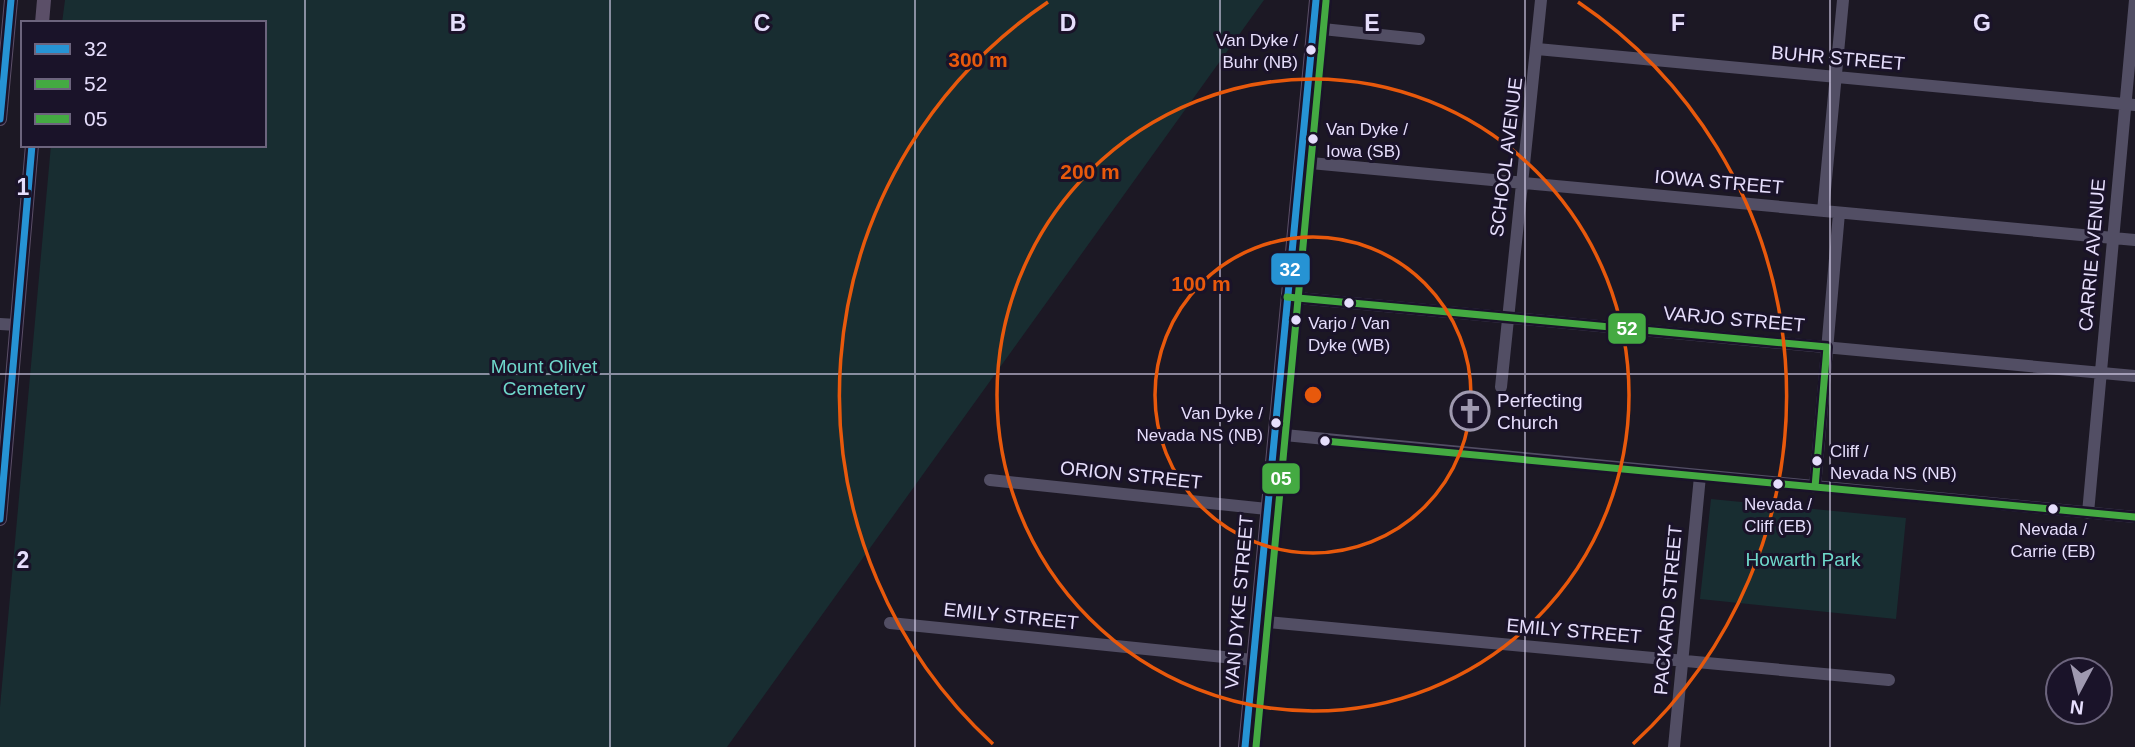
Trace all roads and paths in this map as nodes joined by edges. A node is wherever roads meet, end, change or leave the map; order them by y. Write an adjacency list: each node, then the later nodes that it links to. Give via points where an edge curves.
1 (11, 0): 13 (main road)
2 (44, 0): 7 (main road)
3 (1316, 0): 8 (main road, VAN DYKE STREET)
4 (1541, 0): 10 (street, SCHOOL AVENUE)
5 (1843, 0): 11 (street)
6 (2135, 0): 12 (street, CARRIE AVENUE)
7 (42, 21)
8 (1313, 28): 9 (street); 15 (main road, VAN DYKE STREET)
9 (1419, 39)
10 (1537, 49): 11 (street, BUHR STREET); 16 (street, SCHOOL AVENUE)
11 (1836, 77): 12 (street, BUHR STREET); 17 (street)
12 (2130, 104): 19 (street, CARRIE AVENUE)
13 (0, 119)
14 (32, 147): 24 (main road)
15 (1300, 162): 16 (street, IOWA STREET); 21 (main road, VAN DYKE STREET)
16 (1523, 183): 17 (street, IOWA STREET); 22 (street, SCHOOL AVENUE)
17 (1823, 211): 18 (street, IOWA STREET)
18 (1839, 213): 19 (street, IOWA STREET); 25 (street)
19 (2113, 238): 20 (street, IOWA STREET); 26 (street, CARRIE AVENUE)
20 (2135, 240)
21 (1287, 297): 22 (street, VARJO STREET); 29 (main road, VAN DYKE STREET)
22 (1508, 318): 25 (street, VARJO STREET); 28 (street, SCHOOL AVENUE)
23 (0, 324): 24 (street)
24 (18, 325): 36 (main road)
25 (1827, 347): 26 (street, VARJO STREET); 32 (street)
26 (2101, 372): 27 (street, VARJO STREET); 34 (street, CARRIE AVENUE)
27 (2135, 376)
28 (1501, 387)
29 (1274, 434): 30 (street); 33 (main road, VAN DYKE STREET)
30 (1700, 476): 32 (street); 40 (street, PACKARD STREET)
31 (990, 480): 33 (street, ORION STREET)
32 (1815, 487): 34 (street)
33 (1267, 509): 37 (main road, VAN DYKE STREET)
34 (2088, 513): 35 (street)
35 (2135, 517)
36 (0, 519)
37 (1256, 621): 39 (main road, VAN DYKE STREET); 40 (street, EMILY STREET)
38 (890, 623): 39 (street, EMILY STREET)
39 (1253, 660): 42 (main road, VAN DYKE STREET)
40 (1683, 661): 41 (street, EMILY STREET); 43 (street, PACKARD STREET)
41 (1889, 680)
42 (1245, 747)
43 (1674, 747)

